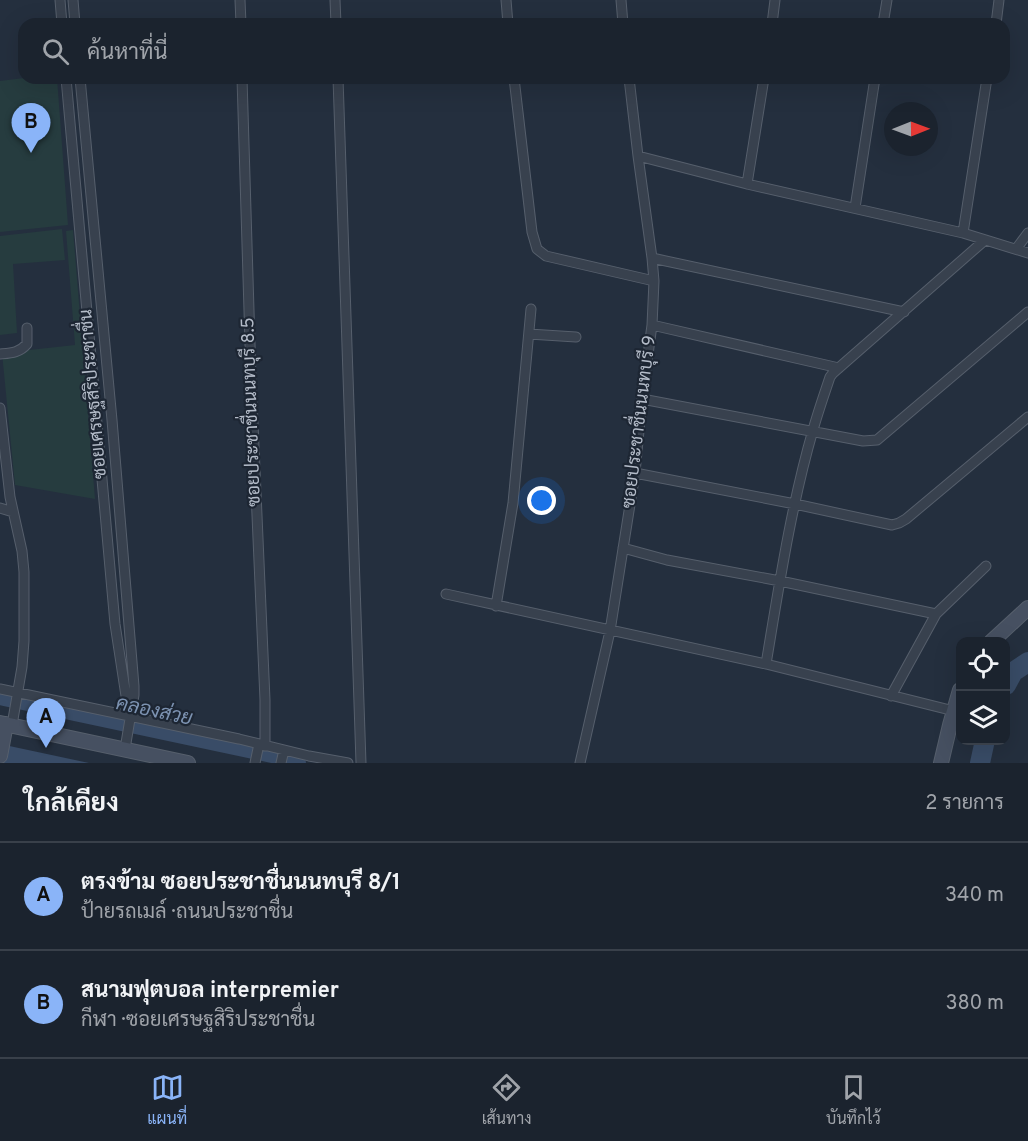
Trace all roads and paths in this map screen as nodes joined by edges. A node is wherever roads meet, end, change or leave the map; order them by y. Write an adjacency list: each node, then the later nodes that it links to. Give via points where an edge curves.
1 (60, 0): 10 (street)
2 (74, 0): 11 (street)
3 (240, 0): 12 (street)
4 (335, 0): 13 (street)
5 (506, 0): 14 (street)
6 (621, 0): 15 (street)
7 (776, 0): 16 (street)
8 (887, 0): 17 (street)
9 (999, 0): 18 (street)
10 (62, 18)
11 (75, 18)
12 (241, 18)
13 (336, 18)
14 (508, 18)
15 (623, 18)
16 (773, 18)
17 (884, 18)
18 (997, 18)
19 (67, 84): 70 (street, ซอยเศรษฐสิริประชาชื่น, via 116,624)
20 (81, 84): 70 (street, ซอยเศรษฐสิริประชาชื่น, via 134,686)
21 (242, 84): 72 (street, ซอยประชาชื่นนนทบุรี 8.5, via 250,377 265,700)
22 (338, 84): 79 (street)
23 (515, 84): 37 (street, via 537,249 546,256)
24 (630, 84): 28 (street, ซอยประชาชื่นนนทบุรี 9)
25 (763, 84): 29 (street)
26 (874, 84): 30 (street)
27 (986, 84): 31 (street)
28 (638, 156): 29 (street); 36 (street, ซอยประชาชื่นนนทบุรี 9)
29 (747, 184): 30 (street)
30 (855, 208): 31 (street)
31 (963, 233): 33 (street)
32 (1028, 233): 34 (street)
33 (985, 240): 34 (street); 39 (street)
34 (1016, 249): 35 (street)
35 (1028, 253)
36 (652, 258): 37 (street, ซอยประชาชื่นนนทบุรี 9); 39 (street)
37 (654, 281): 41 (street, ซอยประชาชื่นนนทบุรี 9)
38 (531, 309): 43 (street)
39 (904, 312): 46 (street)
40 (1028, 312): 50 (street, via 877,440 863,441)
41 (652, 325): 46 (street); 47 (street, ซอยประชาชื่นนนทบุรี 9)
42 (27, 328): 45 (street, via 27,344 23,348)
43 (529, 334): 44 (street); 59 (street, via 513,503)
44 (576, 336)
45 (0, 354)
46 (839, 368): 50 (street, via 830,377)
47 (642, 399): 50 (street); 51 (street, ซอยประชาชื่นนนทบุรี 9)
48 (0, 408): 54 (street)
49 (1028, 417): 52 (street, via 899,523 892,525)
50 (813, 430): 52 (street)
51 (635, 473): 52 (street); 55 (street, ซอยประชาชื่นนนทบุรี 9)
52 (795, 504): 57 (street)
53 (0, 508): 54 (street)
54 (13, 512): 67 (street, via 24,572 24,641)
55 (623, 548): 57 (street); 62 (street, ซอยประชาชื่นนนทบุรี 9)
56 (986, 566): 61 (street)
57 (780, 581): 61 (street); 64 (street)
58 (446, 594): 59 (street)
59 (496, 606): 62 (street)
60 (1028, 608): 63 (main road)
61 (936, 615): 68 (street)
62 (609, 631): 64 (street); 80 (street, ซอยประชาชื่นนนทบุรี 9)
63 (996, 637)
64 (766, 664): 68 (street)
65 (0, 688): 67 (street)
66 (960, 691): 69 (main road)
67 (18, 695): 70 (street); 71 (street)
68 (891, 696): 69 (street)
69 (954, 711): 81 (main road)
70 (131, 715): 72 (street); 73 (street, ซอยเศรษฐสิริประชาชื่น)
71 (6, 727): 73 (main road); 74 (main road)
72 (261, 746): 75 (street); 77 (street, ซอยประชาชื่นนนทบุรี 8.5)
73 (125, 749): 76 (main road)
74 (0, 756)
75 (283, 756): 78 (street)
76 (188, 763)
77 (255, 763)
78 (348, 763)
79 (361, 763)
80 (580, 763)
81 (941, 763)

